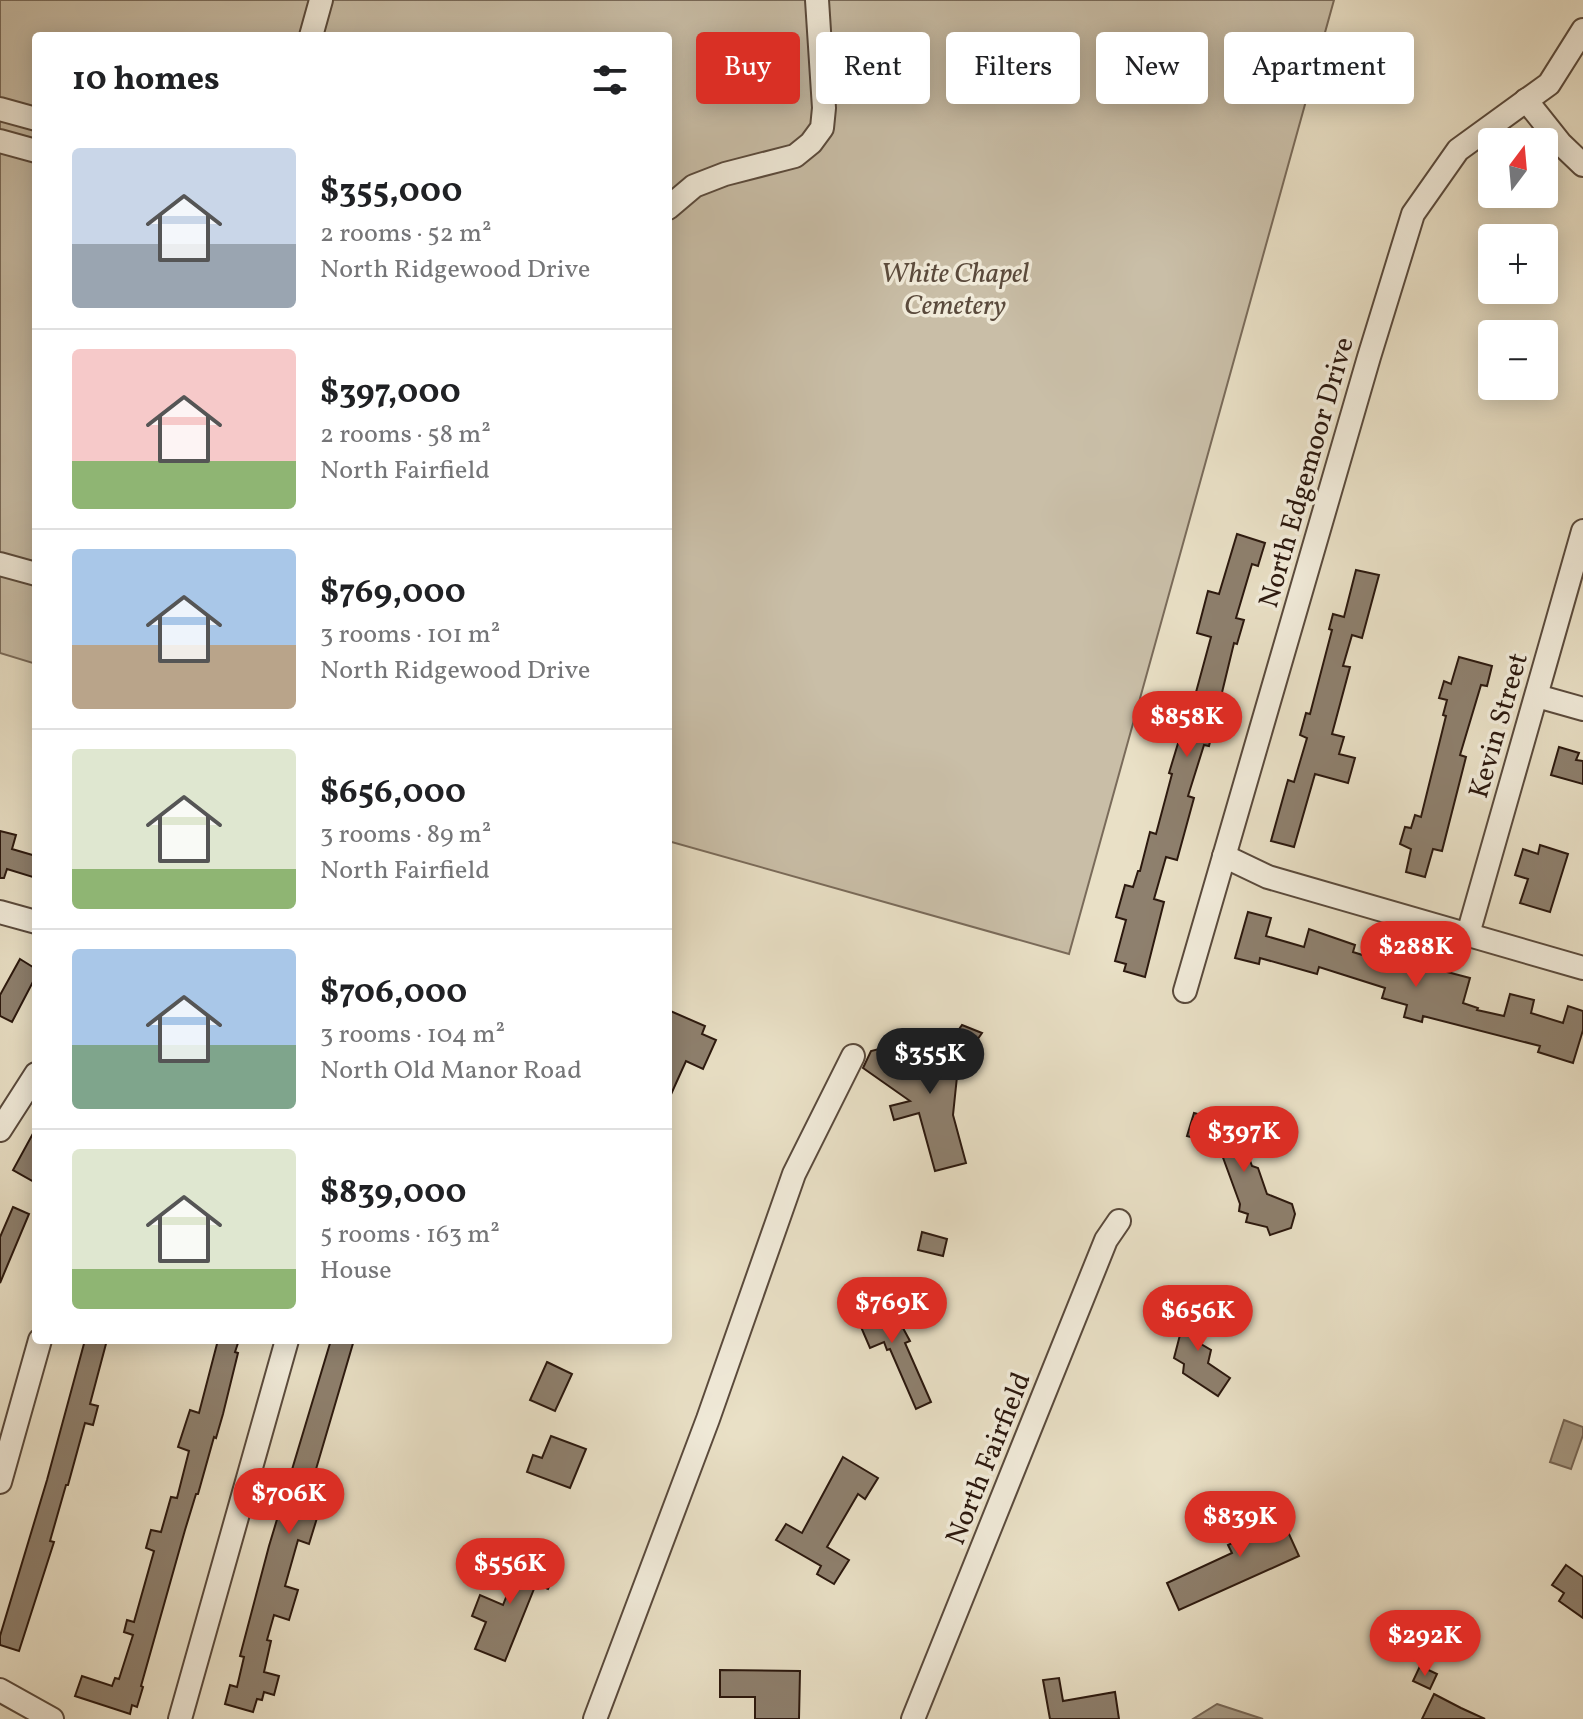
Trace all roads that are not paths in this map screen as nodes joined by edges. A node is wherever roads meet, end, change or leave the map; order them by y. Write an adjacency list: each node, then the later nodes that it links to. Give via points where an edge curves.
1 (321, 0): 4 (street)
2 (817, 0): 11 (street, via 822,128 795,156 694,186)
3 (1583, 30): 5 (street, North Edgemoor Drive, via 1549,84)
4 (312, 32)
5 (1526, 100): 10 (street); 17 (street, North Edgemoor Drive, via 1458,150 1413,214)
6 (0, 109): 7 (street)
7 (32, 118)
8 (0, 141): 9 (street)
9 (32, 150)
10 (1583, 165)
11 (672, 205)
12 (1583, 531): 15 (street, Kevin Street)
13 (0, 564): 14 (street)
14 (32, 573)
15 (1537, 696): 16 (street); 20 (street, Kevin Street)
16 (1583, 709)
17 (1224, 856): 20 (street, via 1268,877); 22 (street, North Edgemoor Drive)
18 (0, 912): 19 (street)
19 (32, 921)
20 (1468, 934): 21 (street)
21 (1583, 968)
22 (1185, 991)
23 (853, 1056): 33 (street, via 794,1174)
24 (32, 1080): 25 (street)
25 (0, 1130)
26 (1119, 1221): 34 (street, North Fairfield, via 1106,1240)
27 (39, 1344): 29 (street)
28 (286, 1344): 32 (street)
29 (0, 1482)
30 (0, 1690): 31 (street)
31 (52, 1719)
32 (180, 1719)
33 (595, 1719)
34 (913, 1719)

